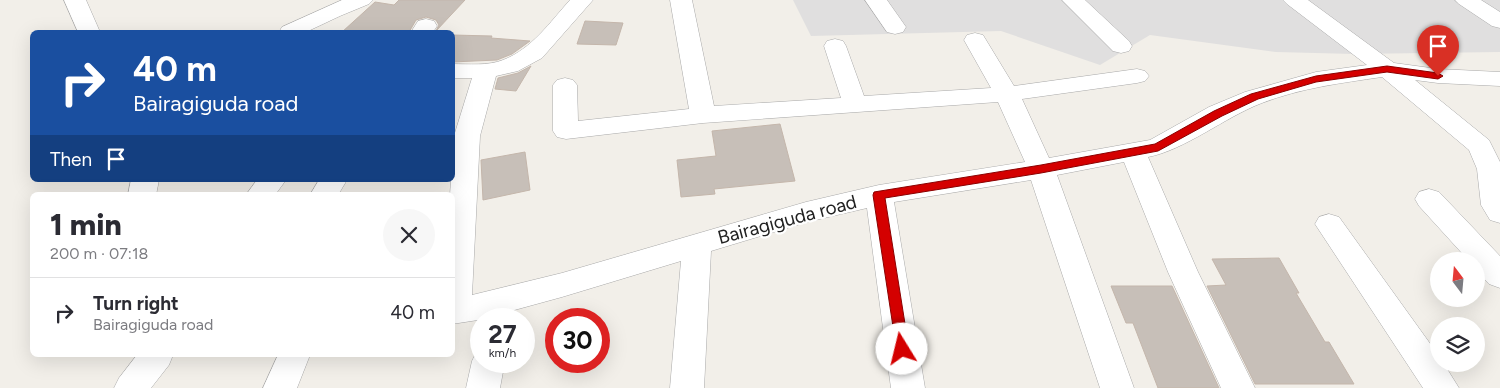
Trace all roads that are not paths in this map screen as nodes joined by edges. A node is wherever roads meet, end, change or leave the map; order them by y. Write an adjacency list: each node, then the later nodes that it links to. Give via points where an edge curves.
1 (75, 0): 11 (street)
2 (362, 0): 12 (street)
3 (582, 0): 18 (street, via 534,53 510,66)
4 (682, 0): 24 (street)
5 (876, 0): 10 (street)
6 (1073, 0): 15 (street)
7 (1294, 0): 16 (street)
8 (1466, 0): 9 (street)
9 (1500, 22)
10 (895, 27)
11 (88, 30)
12 (294, 30)
13 (975, 40): 22 (street)
14 (835, 46): 23 (street)
15 (1121, 46)
16 (1387, 69): 20 (street, Bairagiguda road); 25 (street, Bairagiguda road, via 1316,79 1254,96 1158,148); 31 (street, via 1480,146 1490,169 1495,206)
17 (455, 71): 18 (street)
18 (486, 71): 35 (street, via 466,136)
19 (1137, 76): 22 (street)
20 (1500, 79)
21 (565, 84): 24 (street, via 566,131)
22 (1007, 94): 23 (street); 26 (street)
23 (855, 104): 24 (street)
24 (703, 115)
25 (1132, 153): 26 (street, Bairagiguda road); 48 (street)
26 (1041, 169): 29 (street, Bairagiguda road); 47 (street)
27 (270, 182): 28 (street)
28 (262, 192)
29 (878, 195): 33 (street, Bairagiguda road); 46 (street)
30 (1429, 200): 34 (street)
31 (1500, 213)
32 (1329, 224): 49 (street)
33 (696, 244): 36 (street, Bairagiguda road); 45 (street)
34 (1500, 276)
35 (455, 296)
36 (508, 308)
37 (455, 311): 38 (street, Bairagiguda road)
38 (470, 311)
39 (155, 357): 42 (street)
40 (293, 357): 43 (street)
41 (486, 373): 44 (street)
42 (131, 388)
43 (280, 388)
44 (483, 388)
45 (687, 388)
46 (908, 388)
47 (1117, 388)
48 (1238, 388)
49 (1442, 388)

